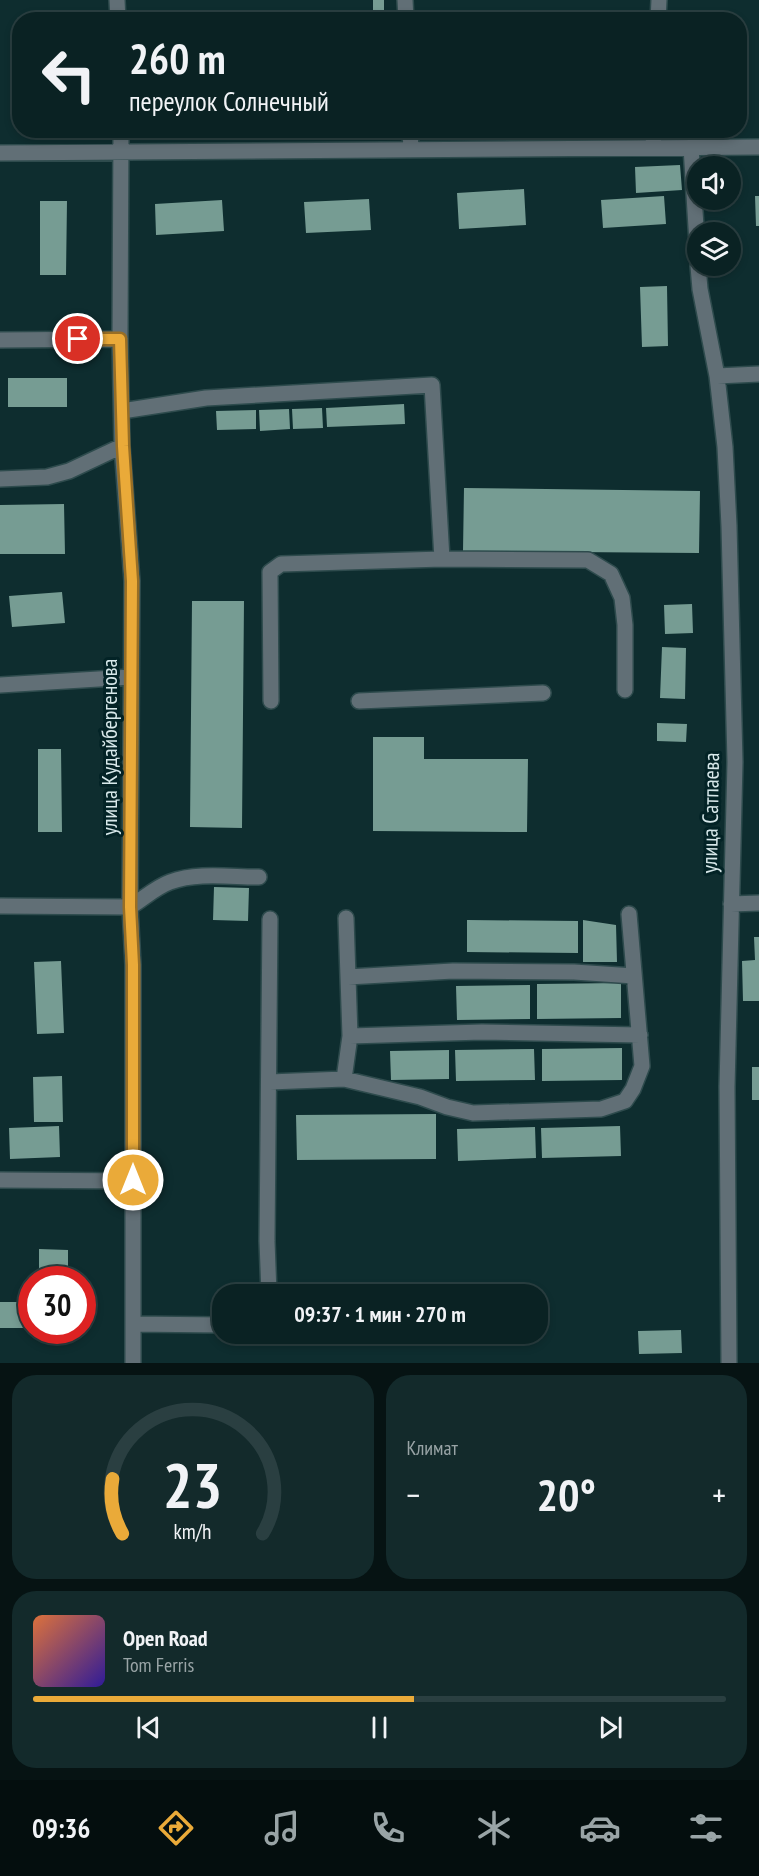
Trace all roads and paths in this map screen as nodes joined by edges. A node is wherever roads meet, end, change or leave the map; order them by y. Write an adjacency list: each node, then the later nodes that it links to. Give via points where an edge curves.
1 (121, 138): 9 (street, улица Кудайбергенова)
2 (410, 138): 7 (street)
3 (654, 138): 4 (street)
4 (653, 147): 5 (street); 7 (street)
5 (691, 147): 6 (street); 10 (street)
6 (759, 147)
7 (411, 150): 9 (street)
8 (0, 153): 9 (street)
9 (122, 153): 12 (street, улица Кудайбергенова)
10 (696, 222)
11 (699, 276): 15 (street, улица Сатпаева)
12 (120, 339): 13 (street); 16 (street, улица Кудайбергенова)
13 (0, 340)
14 (759, 374): 15 (street)
15 (717, 376): 28 (street, улица Сатпаева, via 729,526 735,762)
16 (122, 411): 17 (street, улица Кудайбергенова); 19 (street, via 206,398 432,385)
17 (123, 446): 18 (street, via 69,471 47,477); 20 (street, улица Кудайбергенова, via 132,581)
18 (0, 480)
19 (442, 560): 22 (street, via 588,560 611,574 622,598); 24 (street, via 281,564 270,572)
20 (131, 677): 21 (street); 30 (street, улица Кудайбергенова)
21 (0, 685)
22 (625, 690)
23 (543, 693): 25 (street)
24 (271, 701)
25 (358, 701)
26 (259, 877): 30 (street, via 177,880)
27 (759, 903): 28 (street)
28 (731, 904): 46 (street, улица Сатпаева, via 727,1087)
29 (0, 906): 30 (street)
30 (130, 907): 41 (street, улица Кудайбергенова)
31 (629, 915): 34 (street)
32 (346, 918): 35 (street)
33 (270, 919): 39 (street)
34 (634, 975): 35 (street, via 453,971); 36 (street)
35 (348, 977): 37 (street)
36 (640, 1035): 37 (street, via 482,1032); 38 (street, via 642,1066 633,1089 625,1101 601,1108 473,1113)
37 (350, 1036): 38 (street)
38 (344, 1079): 39 (street)
39 (270, 1082): 42 (street)
40 (0, 1179): 41 (street)
41 (133, 1180): 43 (street, улица Кудайбергенова)
42 (269, 1284)
43 (133, 1324): 44 (street); 45 (street, улица Кудайбергенова)
44 (212, 1325)
45 (133, 1363)
46 (729, 1363)

